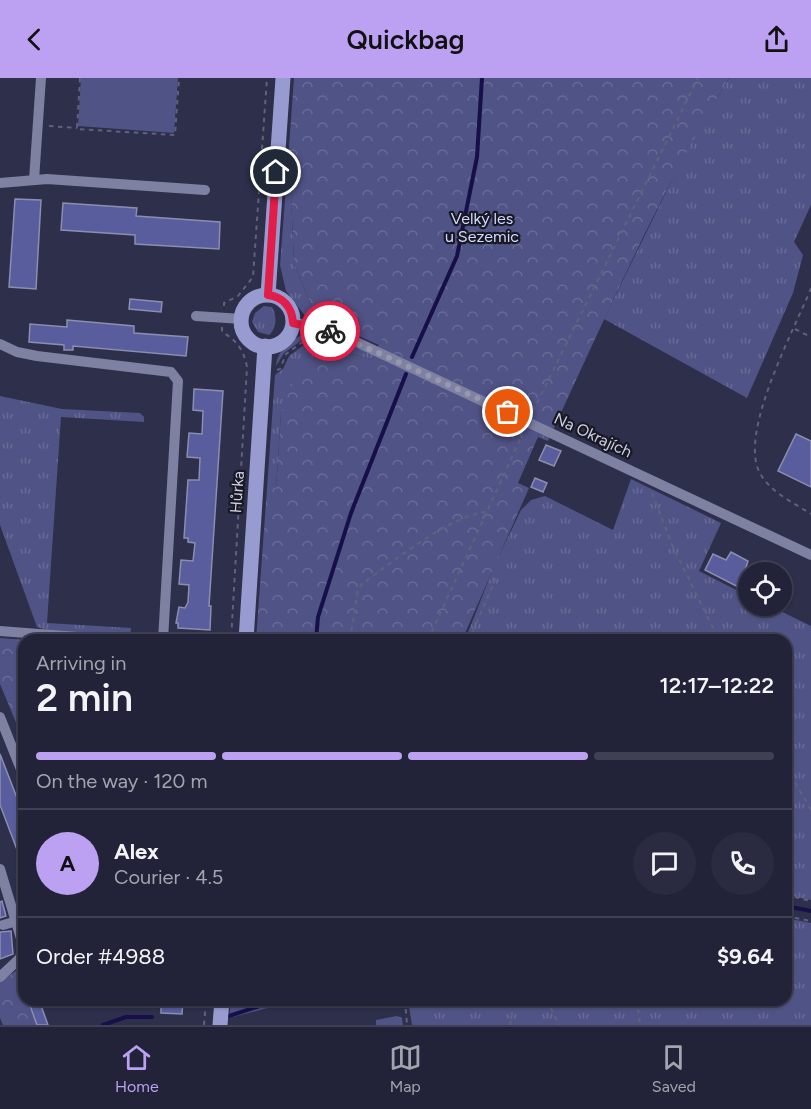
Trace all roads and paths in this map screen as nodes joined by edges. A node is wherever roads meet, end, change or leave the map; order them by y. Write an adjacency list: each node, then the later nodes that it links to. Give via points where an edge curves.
1 (41, 78): 7 (street)
2 (80, 78): 8 (path)
3 (179, 78): 8 (path, via 175,135)
4 (267, 78): 15 (path, via 253,277 238,296 224,303)
5 (283, 78): 13 (main road)
6 (698, 78): 25 (path)
7 (38, 125): 8 (path); 9 (street)
8 (77, 128)
9 (34, 180): 10 (street); 11 (street)
10 (0, 183)
11 (206, 190)
12 (811, 288): 18 (path)
13 (268, 295): 16 (main road, via 250,302); 17 (main road, via 285,303)
14 (196, 316): 15 (street)
15 (223, 318): 16 (street); 23 (path, via 222,332 239,346)
16 (242, 319): 22 (main road, via 247,337)
17 (293, 323): 19 (street, Na Okrajích); 22 (main road, via 284,340)
18 (795, 329): 20 (path); 28 (path, via 762,402 754,448 759,473 771,488)
19 (332, 331): 24 (path, via 327,344 306,340 286,354 280,369); 25 (street, Na Okrajích)
20 (811, 337)
21 (0, 344): 33 (street, via 37,356 171,372 178,381)
22 (265, 346): 24 (main road, Hůrka)
23 (247, 368): 24 (path); 34 (path)
24 (263, 369): 35 (main road, Hůrka)
25 (528, 421): 26 (street, Na Okrajích); 27 (path)
26 (653, 480): 29 (street, Na Okrajích); 39 (path, via 652,491 673,547)
27 (489, 511): 36 (path, via 466,517 420,543 362,584); 37 (path)
28 (811, 514)
29 (811, 555)
30 (496, 578): 38 (path)
31 (0, 631): 32 (street)
32 (39, 634)
33 (163, 634)
34 (231, 634)
35 (246, 634)
36 (351, 634)
37 (431, 634)
38 (472, 634)
39 (716, 634)
40 (0, 717): 41 (street)
41 (18, 762)
42 (792, 777): 43 (path)
43 (811, 810)
44 (0, 869): 45 (street)
45 (3, 887): 49 (street)
46 (792, 896): 47 (path)
47 (811, 901)
48 (792, 917): 50 (path)
49 (17, 921): 51 (street); 52 (street)
50 (811, 921)
51 (3, 925)
52 (18, 925)
53 (18, 962): 54 (street)
54 (0, 977)
55 (206, 1006): 61 (path)
56 (222, 1006): 62 (main road)
57 (405, 1006): 63 (path)
58 (514, 1006): 64 (path)
59 (550, 1006): 65 (path)
60 (638, 1006): 66 (path)
61 (204, 1025)
62 (220, 1025)
63 (407, 1025)
64 (510, 1025)
65 (559, 1025)
66 (640, 1025)

